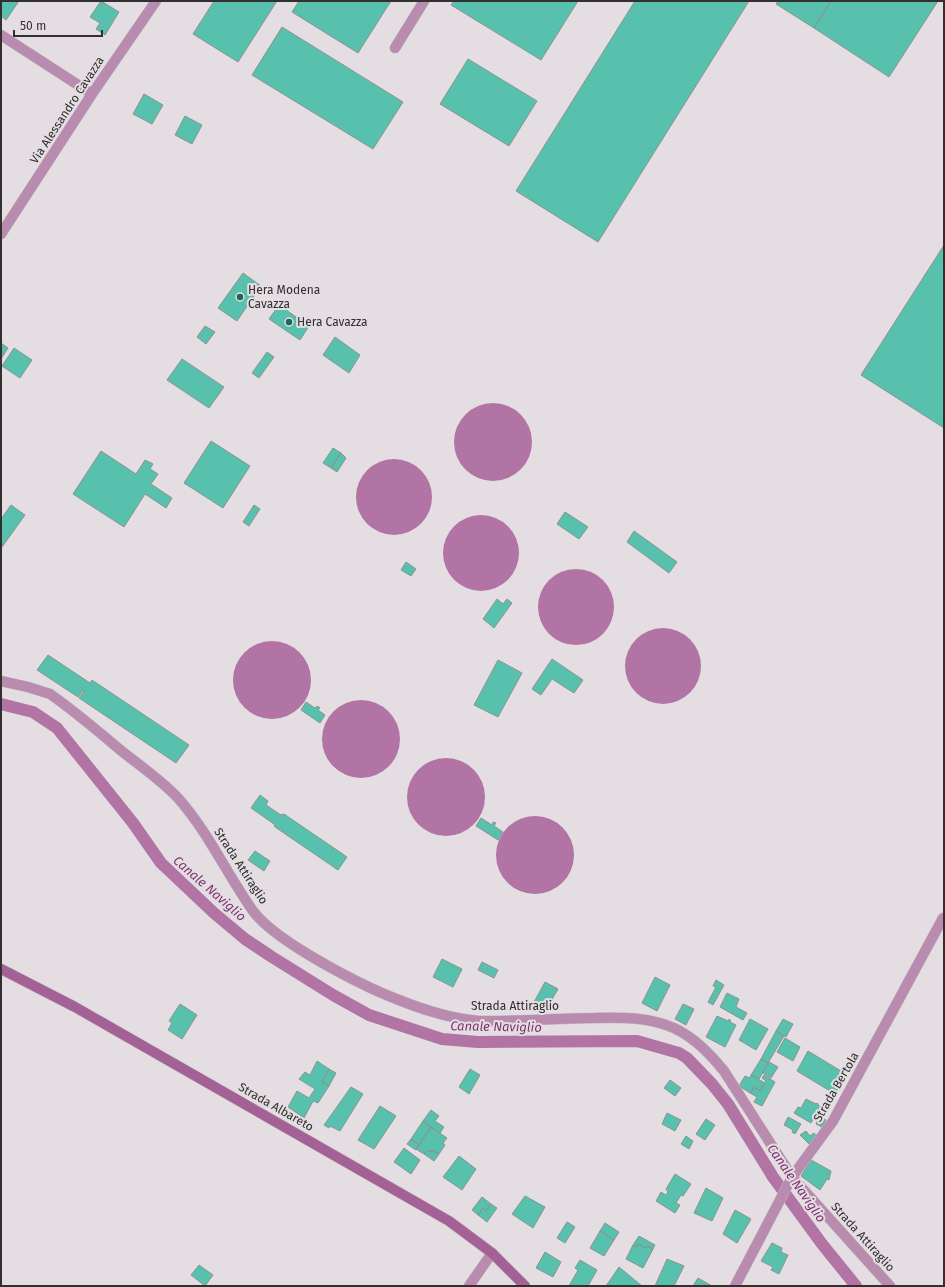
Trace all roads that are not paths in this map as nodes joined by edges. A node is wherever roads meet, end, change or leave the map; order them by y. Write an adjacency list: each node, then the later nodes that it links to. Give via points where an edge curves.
1 (156, 1): 5 (street, Via Alessandro Cavazza)
2 (424, 1): 4 (street)
3 (1, 35): 5 (street)
4 (395, 48)
5 (92, 94): 6 (street, Via Alessandro Cavazza)
6 (1, 234)
7 (1, 682): 10 (street, Strada Attiraglio, via 28,686 50,694 170,790 194,818 254,912 268,927 298,947 397,1000 449,1016 504,1021 637,1018 676,1029 698,1044 724,1071)
8 (942, 918): 10 (street, Strada Bertola, via 834,1121)
9 (1, 969): 11 (street, Strada Albareto, via 75,1007 449,1221)
10 (792, 1177): 14 (street, Strada Bertola); 15 (street, Strada Attiraglio)
11 (492, 1253): 12 (street); 13 (street, Strada Albareto)
12 (469, 1286)
13 (525, 1286)
14 (735, 1286)
15 (890, 1286)

